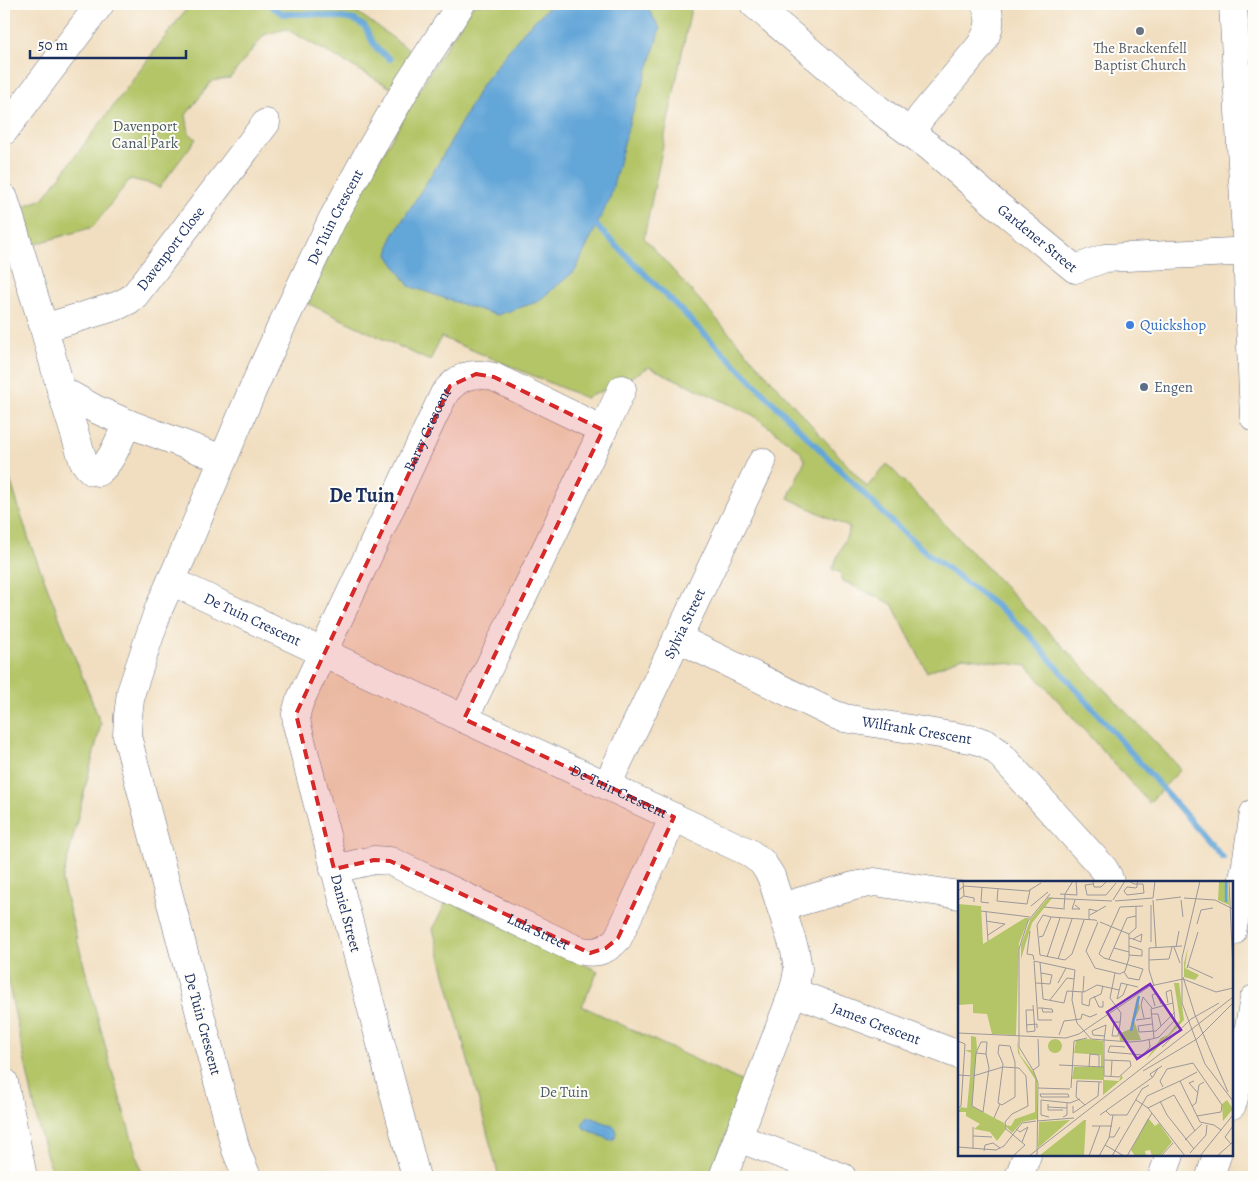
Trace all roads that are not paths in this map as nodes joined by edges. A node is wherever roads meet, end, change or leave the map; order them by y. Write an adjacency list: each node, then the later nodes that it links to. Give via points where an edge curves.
1 (100, 4): 7 (main road)
2 (461, 4): 17 (main road, De Tuin Crescent, via 408,85 332,220)
3 (754, 4): 8 (main road, Gardener Street)
4 (985, 4): 8 (main road, via 990,18 986,37)
5 (1234, 4): 10 (main road)
6 (266, 123): 11 (main road, Davenport Close, via 134,296 123,303)
7 (4, 131)
8 (911, 133): 10 (main road, Gardener Street, via 1074,269 1105,258)
9 (4, 198): 11 (main road)
10 (1251, 252): 14 (main road)
11 (44, 328): 13 (main road)
12 (622, 389): 16 (main road)
13 (61, 390): 15 (main road); 15 (main road, via 80,453 92,471 98,472 109,461)
14 (1254, 417)
15 (127, 423): 17 (main road)
16 (602, 430): 21 (main road, Barry Crescent, via 485,374 467,376 450,386); 22 (main road)
17 (223, 459): 19 (main road, De Tuin Crescent)
18 (762, 462): 20 (main road, Sylvia Street)
19 (172, 581): 21 (main road, De Tuin Crescent); 41 (main road, De Tuin Crescent, via 131,692 127,736 236,1150)
20 (677, 638): 23 (main road, Sylvia Street); 27 (main road, Wilfrank Crescent, via 844,718 987,744 998,752 1104,869)
21 (323, 652): 22 (main road, De Tuin Crescent); 26 (main road, Daniel Street, via 299,703 296,720)
22 (464, 719): 23 (main road, De Tuin Crescent)
23 (606, 785): 25 (main road, De Tuin Crescent)
24 (1254, 813): 30 (main road)
25 (674, 817): 26 (main road, Lula Street, via 618,938 606,948 590,953 573,948 390,861 374,860); 29 (main road, De Tuin Crescent, via 755,856 771,876)
26 (334, 869): 42 (main road, Daniel Street)
27 (1110, 881)
28 (958, 895): 29 (main road, via 875,882)
29 (781, 907): 31 (main road, De Tuin Crescent, via 797,960)
30 (1233, 927)
31 (793, 992): 33 (main road, James Crescent); 36 (main road, De Tuin Crescent)
32 (1254, 999): 35 (main road)
33 (958, 1055)
34 (4, 1082): 40 (main road)
35 (1233, 1101)
36 (738, 1138): 43 (main road, De Tuin Crescent); 44 (main road)
37 (1027, 1156): 45 (main road)
38 (1170, 1156): 46 (main road)
39 (1217, 1156): 47 (main road)
40 (23, 1177)
41 (247, 1177)
42 (416, 1177)
43 (723, 1177)
44 (842, 1177)
45 (1019, 1177)
46 (1162, 1177)
47 (1210, 1177)

